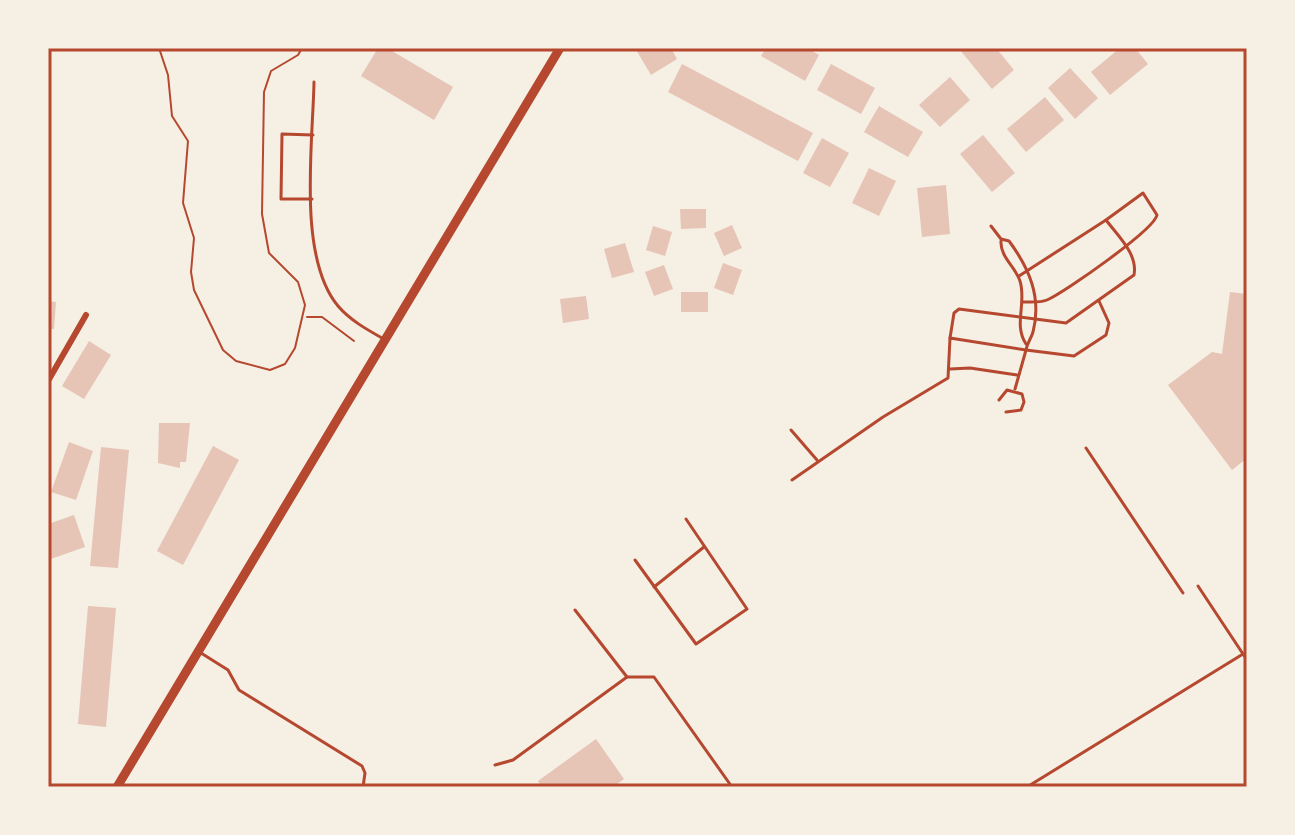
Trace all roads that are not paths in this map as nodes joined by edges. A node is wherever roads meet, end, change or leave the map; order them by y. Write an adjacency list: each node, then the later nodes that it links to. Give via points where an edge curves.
1 (560, 48): 18 (main road)
2 (314, 82): 3 (lane)
3 (313, 135): 4 (lane); 4 (lane, via 282,134 281,186 281,199)
4 (312, 199): 18 (lane, via 321,272 336,304)
5 (1106, 220): 8 (lane); 8 (lane, via 1143,193 1157,220); 9 (lane)
6 (991, 226): 7 (lane)
7 (1001, 239): 9 (lane, via 1009,241); 10 (lane, via 1000,249)
8 (1125, 246): 11 (lane, via 1135,260 1134,275); 13 (lane, via 1046,300)
9 (1029, 271): 10 (lane); 13 (lane)
10 (1018, 277): 12 (lane)
11 (1099, 301): 16 (lane, via 1066,323); 20 (lane, via 1106,335 1081,353 1067,357)
12 (1022, 302): 13 (lane); 15 (lane)
13 (1034, 302): 16 (lane)
14 (86, 315): 23 (street)
15 (1020, 317): 16 (lane); 17 (lane, via 959,309); 19 (lane, via 1018,332)
16 (1034, 319): 19 (lane)
17 (950, 338): 20 (lane); 21 (lane)
18 (385, 340): 40 (main road)
19 (1026, 344): 20 (lane)
20 (1026, 350): 22 (lane)
21 (950, 369): 22 (lane); 29 (lane, via 937,387)
22 (1017, 375): 24 (lane)
23 (48, 381)
24 (1015, 389): 25 (lane); 26 (lane, via 1022,394 1023,406)
25 (999, 400)
26 (1006, 412)
27 (791, 430): 29 (lane)
28 (1086, 448): 38 (lane)
29 (818, 462): 30 (lane)
30 (792, 480)
31 (686, 519): 34 (lane)
32 (1247, 531): 33 (lane)
33 (1247, 543)
34 (705, 547): 37 (lane); 37 (lane, via 747,609 696,644)
35 (635, 560): 37 (lane)
36 (1198, 586): 41 (lane)
37 (654, 587)
38 (1183, 593)
39 (575, 610): 43 (lane)
40 (197, 651): 45 (main road); 46 (lane, via 228,670 239,690 362,766)
41 (1243, 654): 42 (lane); 48 (lane)
42 (1247, 660)
43 (627, 677): 44 (lane, via 513,760); 47 (lane, via 654,677)
44 (495, 765)
45 (117, 787)
46 (363, 787)
47 (732, 787)
48 (1027, 787)

